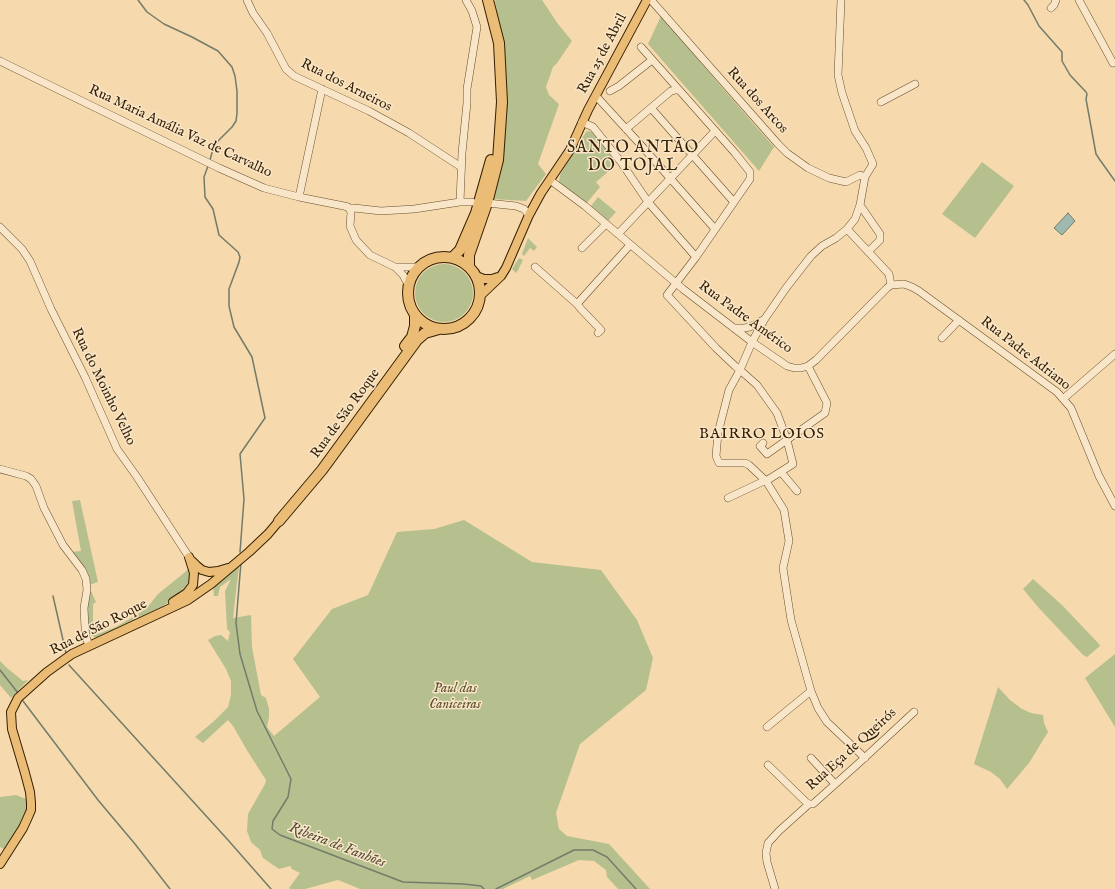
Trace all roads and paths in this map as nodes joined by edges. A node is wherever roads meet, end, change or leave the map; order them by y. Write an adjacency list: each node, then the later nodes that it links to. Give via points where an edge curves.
1 (247, 0): 16 (street, Rua dos Arneiros, via 286,69 294,76)
2 (466, 0): 26 (street, via 477,27 467,89)
3 (482, 0): 48 (highway, via 492,43 495,101 491,157 476,213 460,250)
4 (488, 0): 35 (highway, via 499,43 502,102 498,160)
5 (647, 0): 19 (main road, Rua 25 de Abril)
6 (651, 0): 27 (street, Rua dos Arcos, via 786,152 808,168 829,178 846,182 860,175)
7 (841, 0): 27 (street, via 838,75 856,131 873,164)
8 (1056, 0): 10 (street)
9 (1079, 0): 14 (street)
10 (1051, 8)
11 (641, 47): 12 (street)
12 (652, 60): 17 (street); 18 (street)
13 (0, 61): 30 (street, Rua Maria Amália Vaz de Carvalho, via 219,168 264,188)
14 (1113, 63)
15 (915, 84): 20 (street)
16 (322, 89): 26 (street, Rua dos Arneiros, via 409,133); 30 (street)
17 (610, 90)
18 (679, 90): 21 (street, via 671,91); 24 (street)
19 (596, 96): 22 (main road, Rua 25 de Abril); 23 (street)
20 (880, 102)
21 (651, 108): 23 (street); 25 (street)
22 (582, 122): 29 (main road, Rua 25 de Abril, via 570,150); 34 (street, via 593,127)
23 (626, 129): 28 (street)
24 (715, 131): 25 (street); 31 (street, via 750,175 750,179)
25 (692, 155): 28 (street); 31 (street)
26 (461, 167): 32 (street)
27 (865, 177): 36 (street)
28 (670, 178): 34 (street); 41 (street)
29 (550, 180): 38 (main road, Rua 25 de Abril); 39 (street, Rua Padre Américo)
30 (299, 197): 37 (street, Rua Maria Amália Vaz de Carvalho, via 347,206)
31 (733, 201): 41 (street)
32 (460, 202): 33 (street, Rua Maria Amália Vaz de Carvalho); 37 (street, Rua Maria Amália Vaz de Carvalho, via 414,209)
33 (472, 202)
34 (648, 202): 43 (street); 47 (street)
35 (487, 203): 38 (street, via 516,206 524,209); 51 (highway, via 469,255)
36 (860, 204): 42 (street, via 855,219); 46 (street, via 880,234 880,240)
37 (350, 210): 49 (street, via 350,226 356,240 370,255)
38 (528, 215): 54 (main road, Rua 25 de Abril)
39 (606, 224): 43 (street, Rua Padre Américo); 45 (street)
40 (0, 227): 82 (street, Rua do Moinho Velho, via 30,261 117,448)
41 (714, 229): 47 (street)
42 (846, 229): 46 (street); 61 (street, via 811,256)
43 (618, 234): 44 (street, Rua Padre Américo)
44 (630, 245): 55 (street, Rua Padre Américo); 59 (street)
45 (582, 248)
46 (868, 252): 56 (street, via 889,274)
47 (696, 257): 55 (street)
48 (452, 258): 50 (highway, via 439,257); 51 (highway)
49 (395, 267): 50 (street); 57 (street)
50 (418, 267): 57 (highway)
51 (469, 267): 53 (highway)
52 (535, 267): 59 (street)
53 (476, 276): 54 (main road, via 492,280); 58 (highway)
54 (501, 276): 58 (main road, Rua 25 de Abril)
55 (676, 284): 64 (street, Rua Padre Américo); 71 (street, via 667,295)
56 (891, 285): 62 (street, Rua Padre Adriano, via 904,284 912,287); 70 (street)
57 (409, 286): 60 (highway, via 409,303)
58 (480, 296): 65 (highway, via 470,318 456,327)
59 (577, 304): 66 (street, via 601,330)
60 (414, 314): 65 (highway, via 421,321); 81 (highway, Rua de São Roque, via 415,326 412,337)
61 (764, 320): 63 (street); 68 (street)
62 (958, 320): 67 (street); 72 (street, Rua Padre Adriano)
63 (750, 327): 64 (street); 68 (street)
64 (733, 328): 68 (street, Rua Padre Américo)
65 (439, 329): 81 (highway, Rua de São Roque, via 426,333 417,340 322,470)
66 (598, 333)
67 (942, 338)
68 (749, 339): 70 (street, Rua Padre Américo, via 787,366); 71 (street)
69 (1115, 354): 72 (street)
70 (808, 366): 73 (street, via 827,403 825,413)
71 (740, 370): 73 (street, via 757,386 777,413); 77 (street, via 729,390 718,433 716,456 719,463 750,465)
72 (1064, 399): 80 (street, Rua Padre Adriano, via 1071,408 1099,476)
73 (787, 440): 74 (street, via 767,454 760,446); 76 (street, via 793,464)
74 (763, 442)
75 (0, 469): 87 (street, via 31,479 63,545 82,570 86,579 84,621)
76 (781, 472): 77 (street); 78 (street)
77 (765, 481): 79 (street); 88 (street, via 784,510 789,541 783,568 791,620)
78 (797, 491)
79 (728, 498)
80 (1115, 506)
81 (279, 521): 83 (main road, Rua de São Roque, via 249,552)
82 (189, 557): 83 (main road, via 202,570 209,572); 84 (main road)
83 (230, 567): 85 (main road, Rua de São Roque)
84 (194, 573): 85 (main road); 86 (main road, via 193,584 187,593)
85 (211, 584): 86 (main road, Rua de São Roque, via 188,600)
86 (165, 610): 87 (main road, Rua de São Roque)
87 (89, 646): 96 (main road, Rua de São Roque, via 72,654 47,672 18,698 13,707 12,729 31,803 28,817)
88 (811, 691): 90 (street); 92 (street, via 827,722)
89 (914, 712): 92 (street, Rua Eça de Queirós)
90 (767, 727)
91 (811, 758): 94 (street)
92 (865, 758): 94 (street, Rua Eça de Queirós)
93 (768, 765): 95 (street)
94 (835, 784): 95 (street, Rua Eça de Queirós, via 813,804)
95 (808, 803): 97 (street, Rua Eça de Queirós, via 768,843 767,862)
96 (0, 864)
97 (775, 889)

